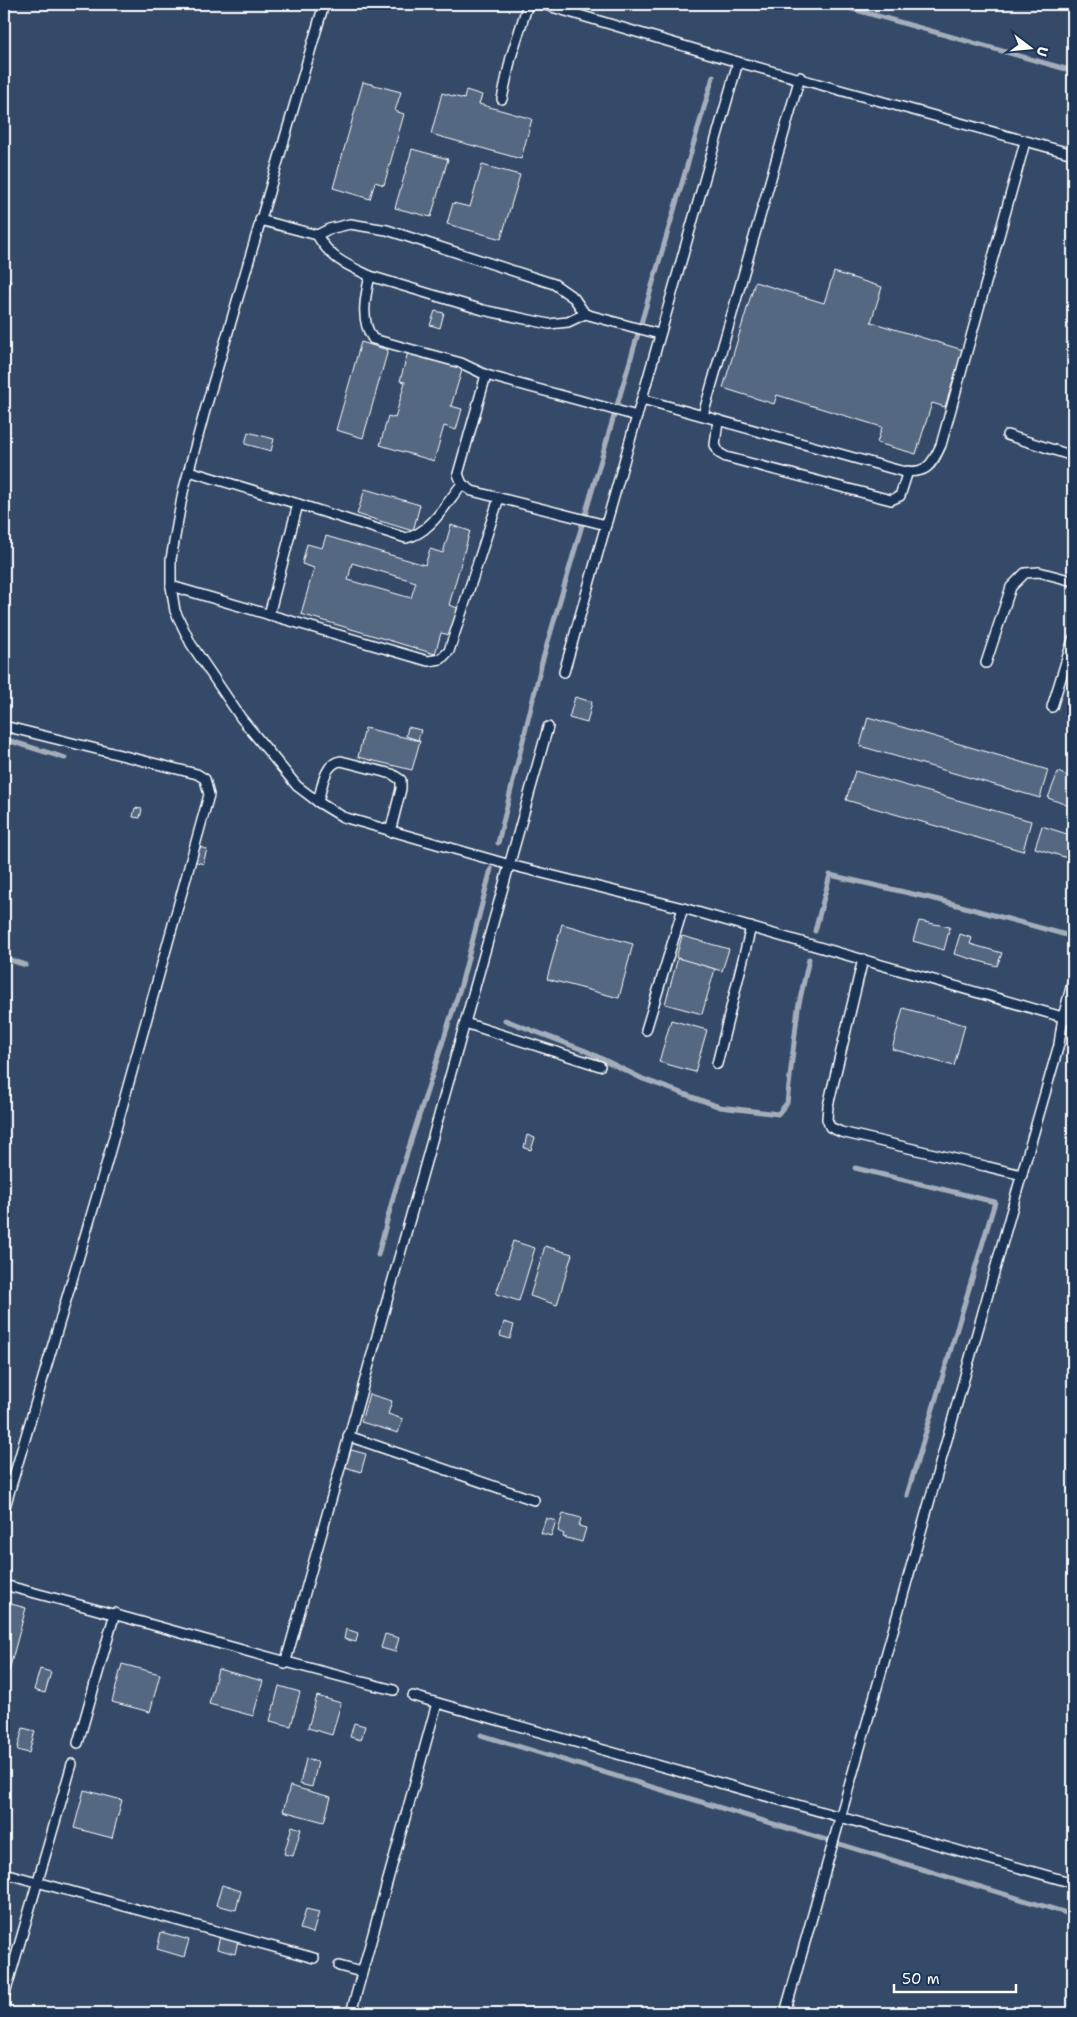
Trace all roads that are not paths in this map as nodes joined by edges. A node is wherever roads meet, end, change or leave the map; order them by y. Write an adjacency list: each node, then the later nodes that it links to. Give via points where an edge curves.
1 (324, 4): 9 (lane)
2 (528, 4): 6 (lane)
3 (542, 4): 4 (lane)
4 (738, 62): 5 (lane); 13 (lane)
5 (800, 77): 7 (lane); 17 (lane)
6 (502, 98)
7 (1025, 142): 8 (lane); 22 (lane, via 941,445 929,466 922,471)
8 (1073, 154)
9 (260, 220): 10 (lane); 21 (lane)
10 (317, 235): 11 (lane, via 339,262); 12 (lane, via 329,228 350,224 387,230 554,284 574,298)
11 (370, 276): 12 (lane, via 483,310 549,324 568,322); 14 (lane, via 365,315 366,329 373,338 467,365)
12 (586, 314): 13 (lane)
13 (659, 334): 15 (lane)
14 (486, 375): 16 (lane); 23 (lane, via 458,474)
15 (642, 399): 16 (lane); 17 (lane)
16 (637, 416): 26 (lane)
17 (703, 416): 18 (lane)
18 (718, 420): 22 (lane); 22 (lane, via 715,445 726,457 891,500 900,496)
19 (1007, 435): 20 (lane)
20 (1073, 456)
21 (189, 471): 25 (lane); 28 (lane, via 175,530)
22 (908, 471)
23 (462, 484): 24 (lane, via 472,491); 25 (lane, via 427,527 417,536 406,538)
24 (499, 498): 26 (lane); 29 (lane, via 449,651 441,659 428,661)
25 (298, 504): 29 (lane)
26 (606, 525): 32 (lane)
27 (1073, 581): 31 (lane, via 1039,572 1024,573 1011,586)
28 (171, 586): 29 (lane); 36 (lane, via 176,611 215,682 266,750 297,786)
29 (269, 614)
30 (1073, 639): 33 (lane)
31 (986, 663)
32 (564, 672)
33 (1052, 707)
34 (4, 726): 52 (lane, via 197,774 205,779 209,795 106,1165)
35 (548, 727): 38 (lane)
36 (318, 802): 37 (lane, via 343,817); 37 (lane, via 328,769 334,762 341,760 392,774 401,780 401,789)
37 (390, 832): 38 (lane)
38 (510, 865): 39 (lane); 45 (lane)
39 (682, 908): 40 (lane); 46 (lane)
40 (751, 927): 41 (lane); 47 (lane)
41 (863, 959): 43 (lane); 49 (lane, via 828,1106 830,1127)
42 (1073, 980): 43 (lane)
43 (1063, 1017): 44 (lane); 49 (lane, via 1059,1046)
44 (1073, 1020)
45 (465, 1023): 48 (lane); 50 (lane)
46 (646, 1030)
47 (718, 1064)
48 (600, 1066)
49 (1022, 1175): 61 (lane)
50 (348, 1436): 51 (lane); 55 (lane)
51 (534, 1500)
52 (4, 1510)
53 (4, 1585): 54 (lane)
54 (115, 1613): 55 (lane); 59 (lane)
55 (285, 1664): 56 (lane)
56 (394, 1690)
57 (413, 1696): 58 (lane)
58 (437, 1703): 61 (lane); 67 (lane)
59 (78, 1743)
60 (72, 1764): 63 (lane)
61 (841, 1817): 64 (lane); 70 (lane)
62 (4, 1873): 63 (lane)
63 (37, 1882): 65 (lane); 68 (lane)
64 (1073, 1883)
65 (314, 1958)
66 (339, 1966): 67 (lane)
67 (361, 1972): 69 (lane)
68 (4, 1998)
69 (351, 2013)
70 (785, 2013)

